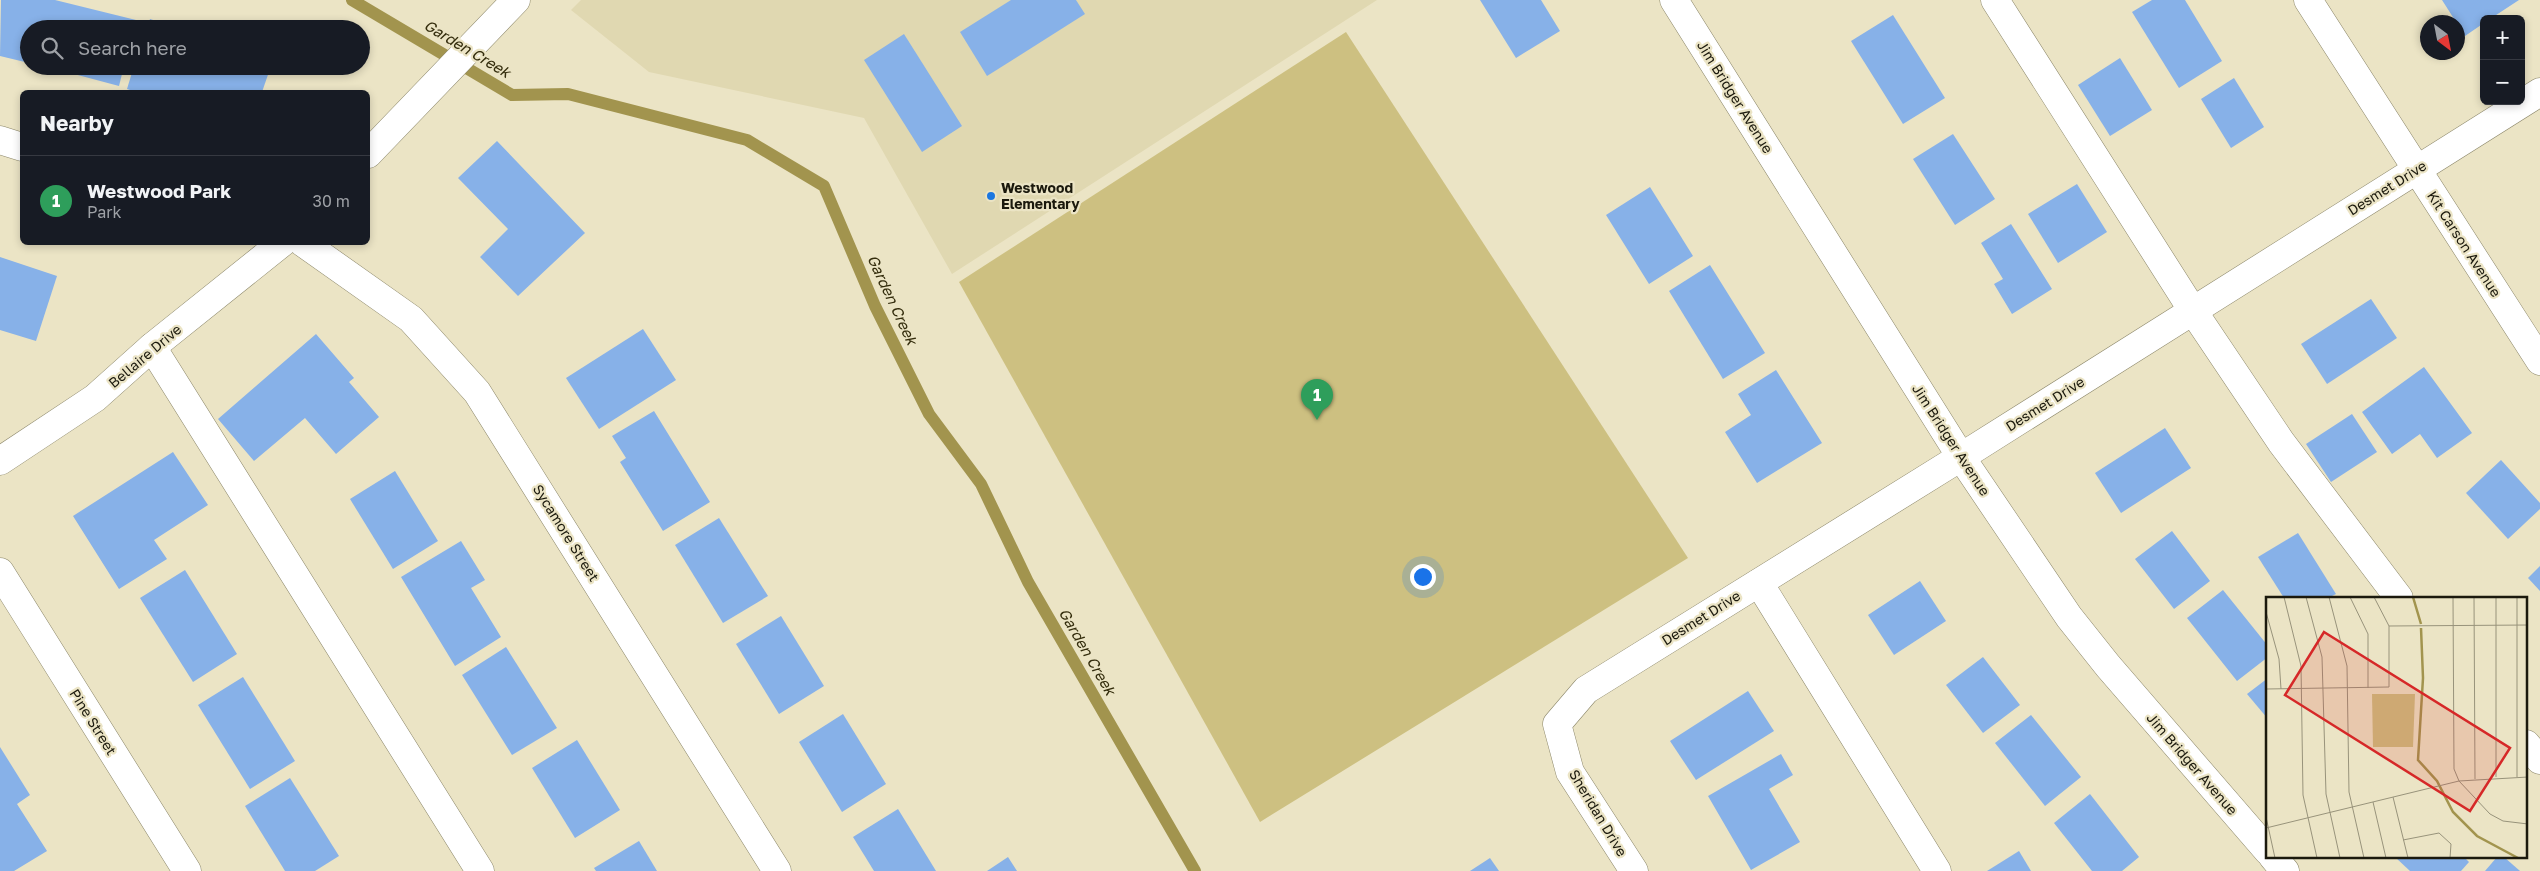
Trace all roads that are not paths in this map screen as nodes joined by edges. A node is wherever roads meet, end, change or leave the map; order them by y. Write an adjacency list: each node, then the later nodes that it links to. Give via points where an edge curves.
1 (516, 0): 8 (street)
2 (1674, 0): 15 (street, Jim Bridger Avenue)
3 (1995, 0): 12 (street)
4 (2308, 0): 9 (street, Kit Carson Avenue)
5 (2540, 92): 9 (street, Desmet Drive)
6 (0, 140): 7 (street)
7 (20, 146)
8 (370, 152)
9 (2416, 170): 12 (street, Desmet Drive); 14 (street, Kit Carson Avenue)
10 (279, 245): 13 (street, Bellaire Drive)
11 (306, 245): 27 (street, Sycamore Street, via 411,319 477,392)
12 (2192, 311): 15 (street, Desmet Drive); 19 (street, via 2281,442)
13 (152, 347): 16 (street, Bellaire Drive, via 96,398); 26 (street)
14 (2540, 361)
15 (1961, 457): 18 (street, Desmet Drive); 23 (street, Jim Bridger Avenue, via 2069,617)
16 (0, 461)
17 (0, 572): 25 (street, Pine Street)
18 (1759, 583): 20 (street, Desmet Drive, via 1586,690); 29 (street)
19 (2399, 597)
20 (1557, 724): 28 (street, Sheridan Drive, via 1570,772)
21 (2528, 746): 22 (street)
22 (2540, 760)
23 (2266, 849)
24 (2274, 858): 30 (street)
25 (187, 871)
26 (480, 871)
27 (777, 871)
28 (1634, 871)
29 (1937, 871)
30 (2285, 871)

